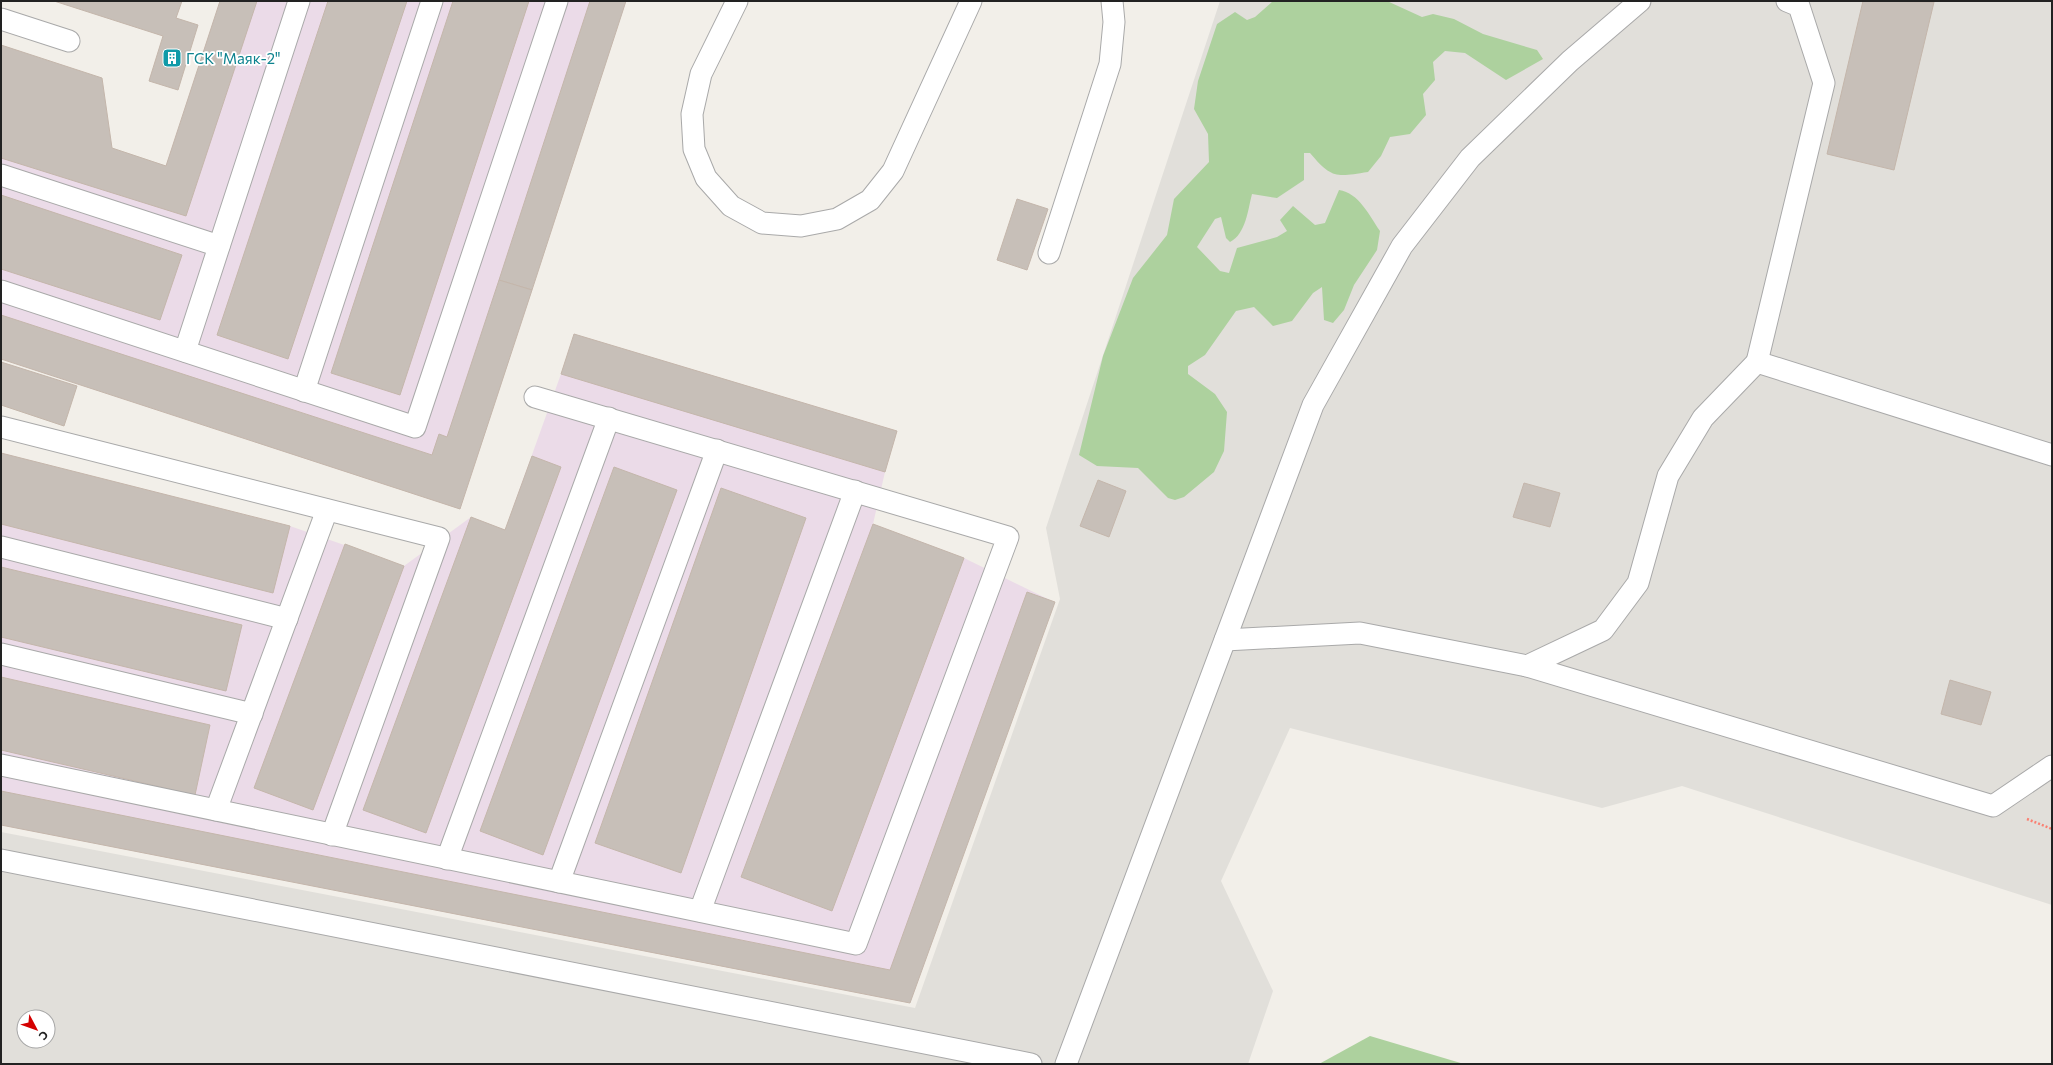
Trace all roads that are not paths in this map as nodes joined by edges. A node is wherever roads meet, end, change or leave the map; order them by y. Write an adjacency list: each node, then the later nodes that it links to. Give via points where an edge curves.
1 (299, 1): 12 (lane)
2 (432, 1): 17 (lane)
3 (557, 1): 17 (lane, via 415,427)
4 (738, 1): 5 (lane, via 701,74 692,114 694,149 706,178 730,206 762,223 801,226 837,219 870,200 893,171)
5 (971, 1)
6 (1112, 1): 13 (lane, via 1114,22 1110,64)
7 (1640, 1): 27 (lane, via 1570,61 1470,158 1402,246 1313,405)
8 (1787, 1): 16 (lane, via 1799,6 1824,83)
9 (1, 19): 10 (lane)
10 (69, 41)
11 (1, 175): 12 (lane)
12 (219, 246): 15 (lane)
13 (1049, 253)
14 (1, 291): 15 (lane)
15 (185, 351): 17 (lane)
16 (1757, 362): 22 (lane); 29 (lane, via 1702,418 1668,476 1638,584 1603,630)
17 (304, 391)
18 (535, 397): 19 (lane)
19 (608, 418): 21 (lane); 35 (lane)
20 (1, 427): 24 (lane)
21 (717, 450): 23 (lane); 37 (lane)
22 (2052, 455)
23 (855, 492): 38 (lane); 38 (lane, via 1008,537 856,944)
24 (327, 510): 26 (lane); 34 (lane, via 439,538)
25 (1, 547): 26 (lane)
26 (287, 619): 30 (lane)
27 (1225, 640): 29 (lane, via 1360,633); 40 (lane)
28 (1, 654): 30 (lane)
29 (1527, 666): 32 (lane, via 1993,806)
30 (252, 714): 33 (lane)
31 (1, 765): 33 (lane)
32 (2052, 766)
33 (216, 810): 34 (lane)
34 (332, 835): 35 (lane)
35 (447, 859): 37 (lane)
36 (1, 860): 39 (lane)
37 (559, 882): 38 (lane)
38 (700, 911)
39 (1031, 1064)
40 (1066, 1064)

